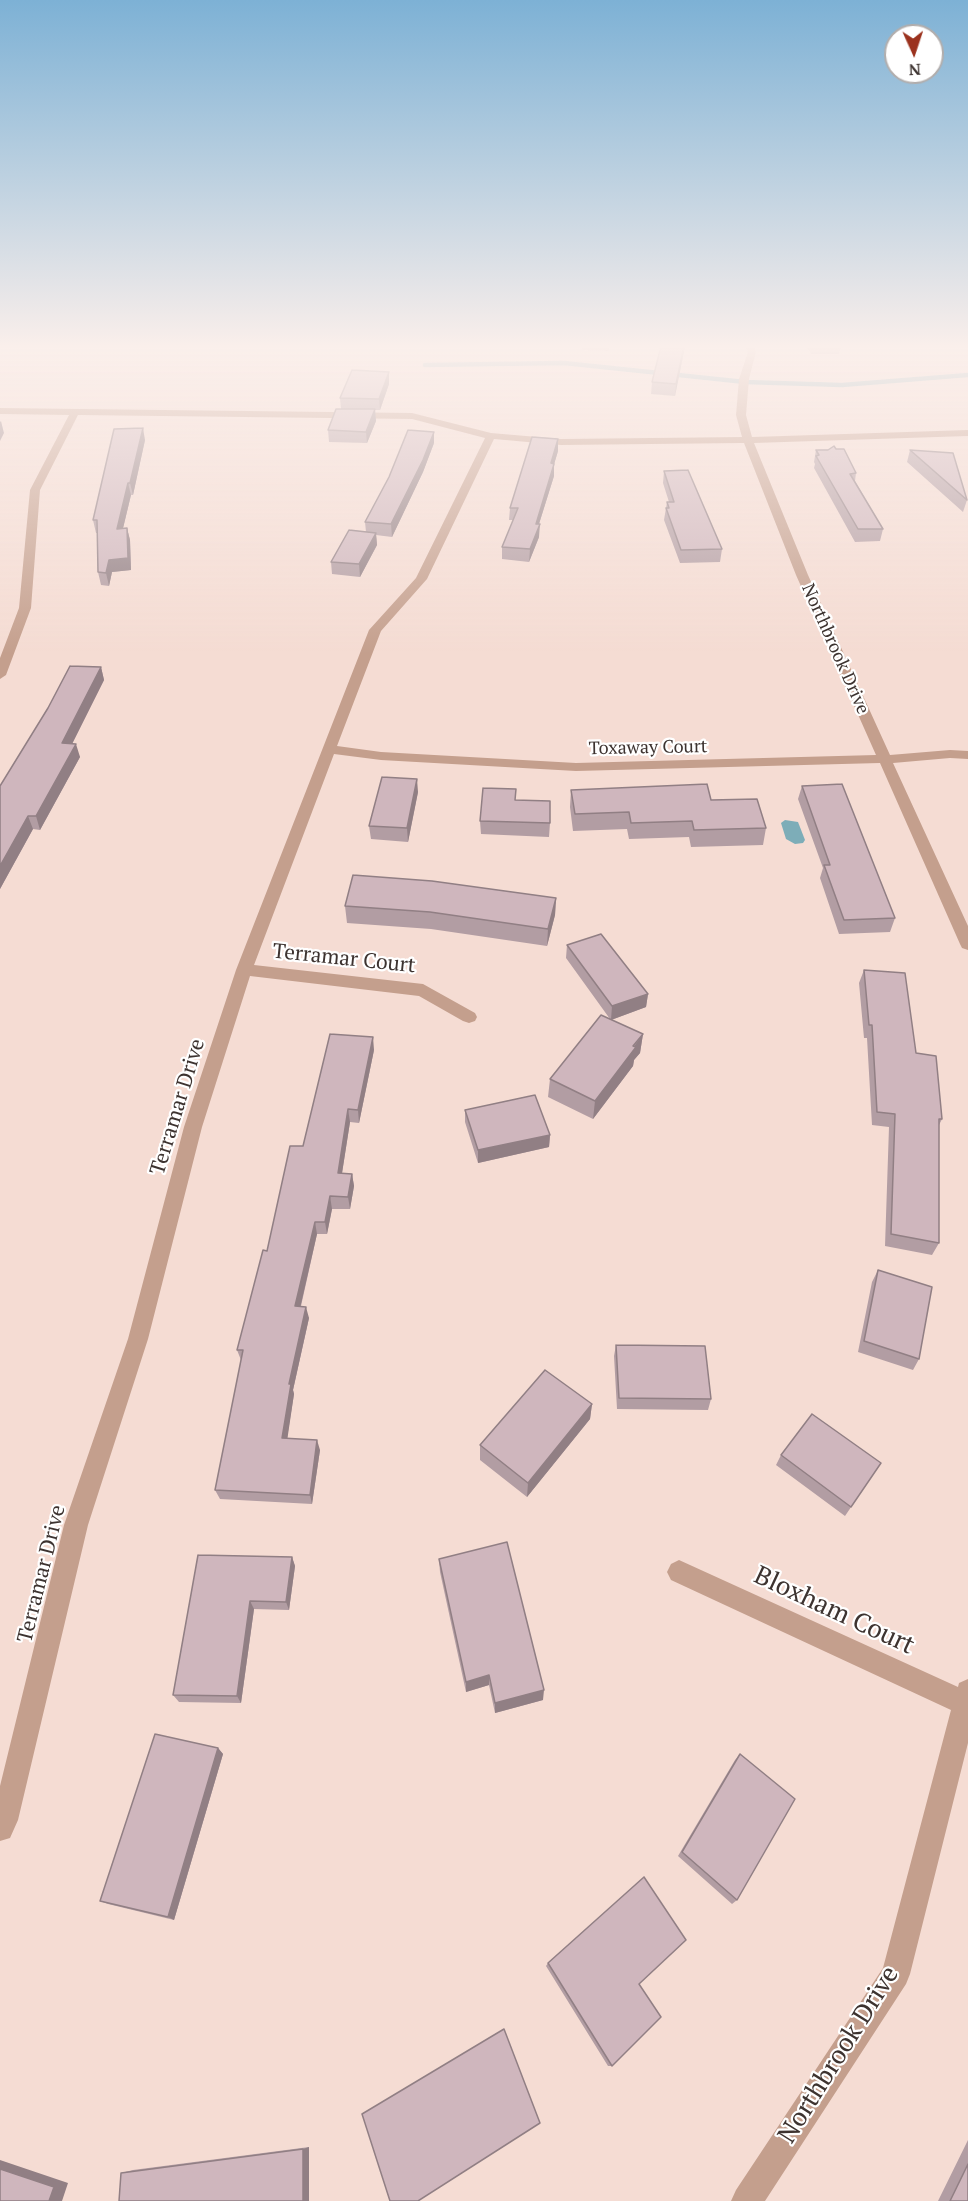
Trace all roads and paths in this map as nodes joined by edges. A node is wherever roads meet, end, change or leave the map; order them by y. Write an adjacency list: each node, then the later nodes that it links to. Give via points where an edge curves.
1 (57, 449): 4 (street, via 36,490 25,608)
2 (485, 449): 5 (street, Terramar Drive, via 421,579 375,630)
3 (751, 449): 7 (street, Northbrook Drive, via 802,575)
4 (0, 675)
5 (329, 749): 7 (street, Toxaway Court, via 381,756 576,767); 9 (street, Terramar Drive)
6 (968, 755): 7 (street, Toxaway Court)
7 (885, 759): 8 (street, Northbrook Drive)
8 (968, 944)
9 (244, 970): 10 (street, Terramar Court, via 423,990); 13 (street, Terramar Drive, via 193,1127 138,1339 76,1525 8,1809)
10 (469, 1017)
11 (679, 1572): 12 (street, Bloxham Court)
12 (967, 1697): 14 (street, Northbrook Drive, via 896,1974)
13 (0, 1828)
14 (747, 2201)

